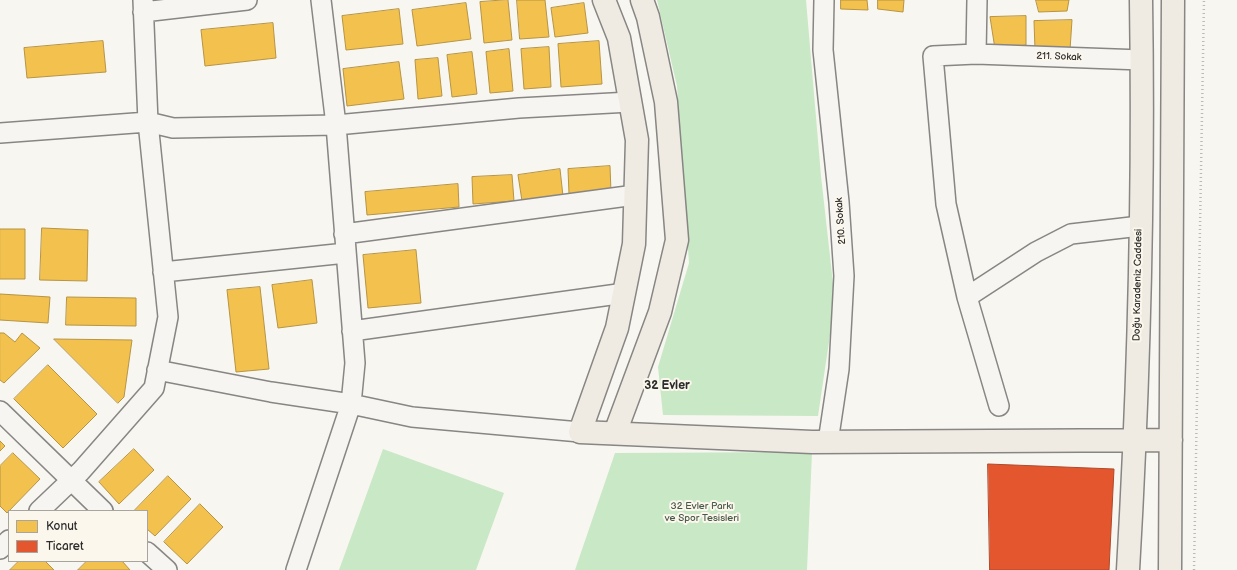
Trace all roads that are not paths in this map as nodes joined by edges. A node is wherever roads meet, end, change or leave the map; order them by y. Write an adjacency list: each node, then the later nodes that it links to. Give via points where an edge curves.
1 (247, 0): 9 (street)
2 (321, 0): 14 (street)
3 (604, 0): 12 (main road, via 619,38)
4 (642, 0): 29 (main road, via 666,102 677,240 660,312)
5 (824, 0): 32 (street, 210. Sokak, via 823,50 840,202 844,276 839,369)
6 (977, 0): 10 (street)
7 (1141, 0): 11 (main road, Doğu Karadeniz Caddesi)
8 (1173, 0): 31 (main road)
9 (143, 6): 13 (street)
10 (976, 54): 11 (street, 211. Sokak); 22 (street, 211. Sokak, via 933,56 946,204)
11 (1142, 60): 17 (main road, Doğu Karadeniz Caddesi)
12 (630, 102): 14 (street, via 519,108); 16 (main road, via 637,140)
13 (148, 122): 14 (street, via 173,128); 15 (street); 20 (street)
14 (336, 125): 18 (street)
15 (0, 133)
16 (635, 195): 18 (street); 21 (main road, via 634,244)
17 (1140, 226): 22 (street, via 1071,234 1036,252); 30 (main road, Doğu Karadeniz Caddesi)
18 (344, 234): 19 (street)
19 (346, 253): 20 (street); 23 (street)
20 (164, 272): 24 (street, via 168,317)
21 (625, 293): 23 (street); 28 (main road, via 617,328)
22 (966, 296): 26 (street)
23 (352, 331): 25 (street, via 355,363)
24 (157, 370): 25 (street); 33 (street, via 154,388)
25 (351, 404): 28 (street, via 412,417); 40 (street)
26 (999, 406)
27 (0, 411): 33 (street)
28 (580, 432): 29 (main road)
29 (615, 433): 32 (main road)
30 (1136, 440): 31 (main road); 32 (main road); 41 (main road, Doğu Karadeniz Caddesi)
31 (1171, 440): 42 (main road)
32 (828, 442)
33 (70, 481): 34 (street); 35 (street)
34 (40, 510)
35 (102, 510)
36 (8, 541): 37 (street)
37 (0, 549)
38 (148, 553): 39 (street)
39 (167, 570)
40 (296, 570)
41 (1128, 570)
42 (1170, 570)

